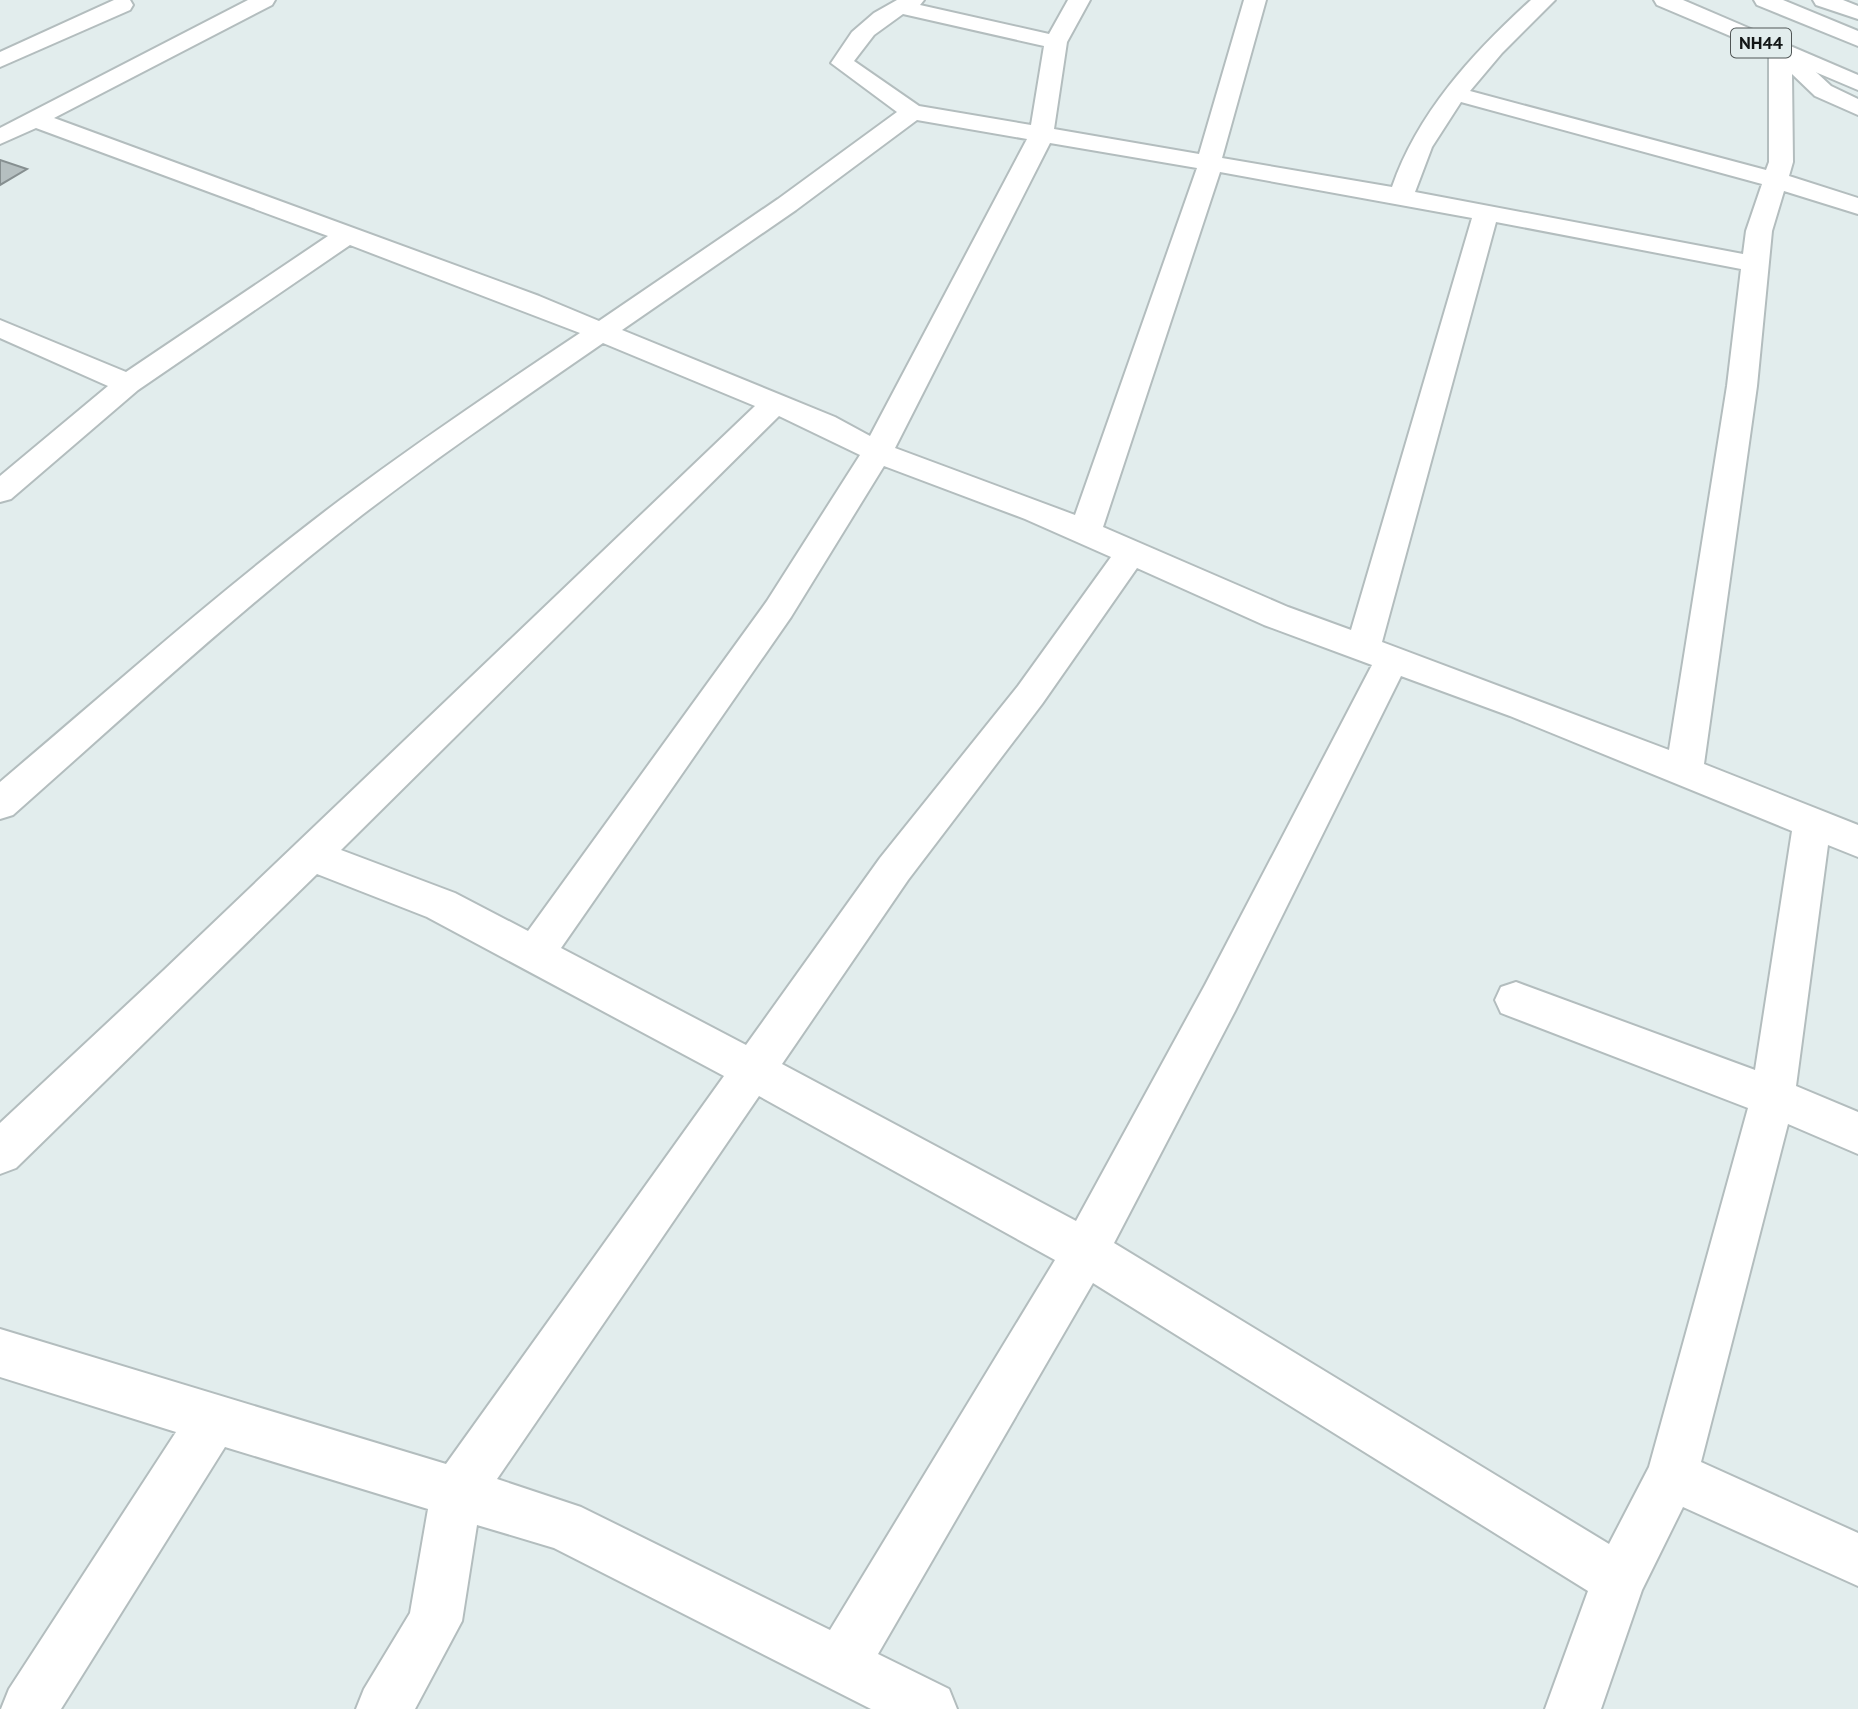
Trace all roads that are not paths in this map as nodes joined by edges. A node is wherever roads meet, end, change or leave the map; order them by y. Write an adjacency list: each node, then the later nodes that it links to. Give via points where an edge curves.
1 (264, 0): 19 (main road)
2 (1079, 0): 12 (main road)
3 (1255, 0): 22 (main road)
4 (1544, 0): 16 (main road, via 1511,29)
5 (1665, 0): 13 (main road, NH44)
6 (1765, 0): 11 (main road, NH44)
7 (1824, 0): 10 (main road)
8 (898, 2): 12 (main road); 18 (main road, via 855,40 842,63)
9 (122, 5): 14 (main road)
10 (1858, 13)
11 (1858, 39)
12 (1056, 42): 20 (main road)
13 (1780, 51): 15 (main road, NH44); 17 (main road, via 1824,91); 23 (main road, via 1781,162)
14 (0, 60)
15 (1858, 83)
16 (1456, 94): 23 (main road); 24 (main road, via 1422,142)
17 (1858, 108)
18 (912, 112): 20 (main road); 30 (main road)
19 (34, 119): 21 (main road); 27 (main road)
20 (1041, 136): 22 (main road); 33 (main road)
21 (0, 137)
22 (1209, 164): 24 (main road); 35 (main road)
23 (1777, 180): 25 (main road); 28 (main road, via 1759,231)
24 (1401, 196): 26 (main road)
25 (1858, 206)
26 (1486, 212): 28 (main road); 37 (main road)
27 (348, 235): 30 (main road); 31 (main road)
28 (1755, 264): 38 (main road, via 1742,386)
29 (0, 328): 31 (main road)
30 (603, 332): 32 (main road); 39 (main road, via 403,469 283,562)
31 (128, 384): 34 (main road)
32 (775, 404): 33 (main road); 42 (main road)
33 (877, 452): 35 (main road); 43 (main road, via 779,609)
34 (0, 492)
35 (1085, 532): 36 (main road)
36 (1131, 552): 37 (main road, via 1276,616); 45 (main road, via 1030,695 894,869)
37 (1378, 654): 38 (main road); 49 (main road, via 1220,998)
38 (1684, 773): 40 (main road)
39 (0, 804)
40 (1812, 825): 41 (main road); 46 (main road)
41 (1858, 842)
42 (310, 855): 43 (main road, via 441,905); 48 (main road)
43 (534, 954): 45 (main road)
44 (1516, 1000): 46 (main road)
45 (753, 1071): 49 (main road); 53 (main road)
46 (1773, 1097): 47 (main road); 52 (main road)
47 (1858, 1133)
48 (0, 1153)
49 (1085, 1251): 55 (main road); 56 (main road)
50 (0, 1353): 51 (main road)
51 (215, 1417): 53 (main road); 58 (main road)
52 (1672, 1475): 54 (main road); 55 (main road)
53 (457, 1492): 56 (main road, via 564,1525); 59 (main road, via 435,1621)
54 (1858, 1560)
55 (1619, 1580): 60 (main road)
56 (841, 1664): 57 (main road)
57 (916, 1706)
58 (29, 1709)
59 (384, 1709)
60 (1573, 1709)

